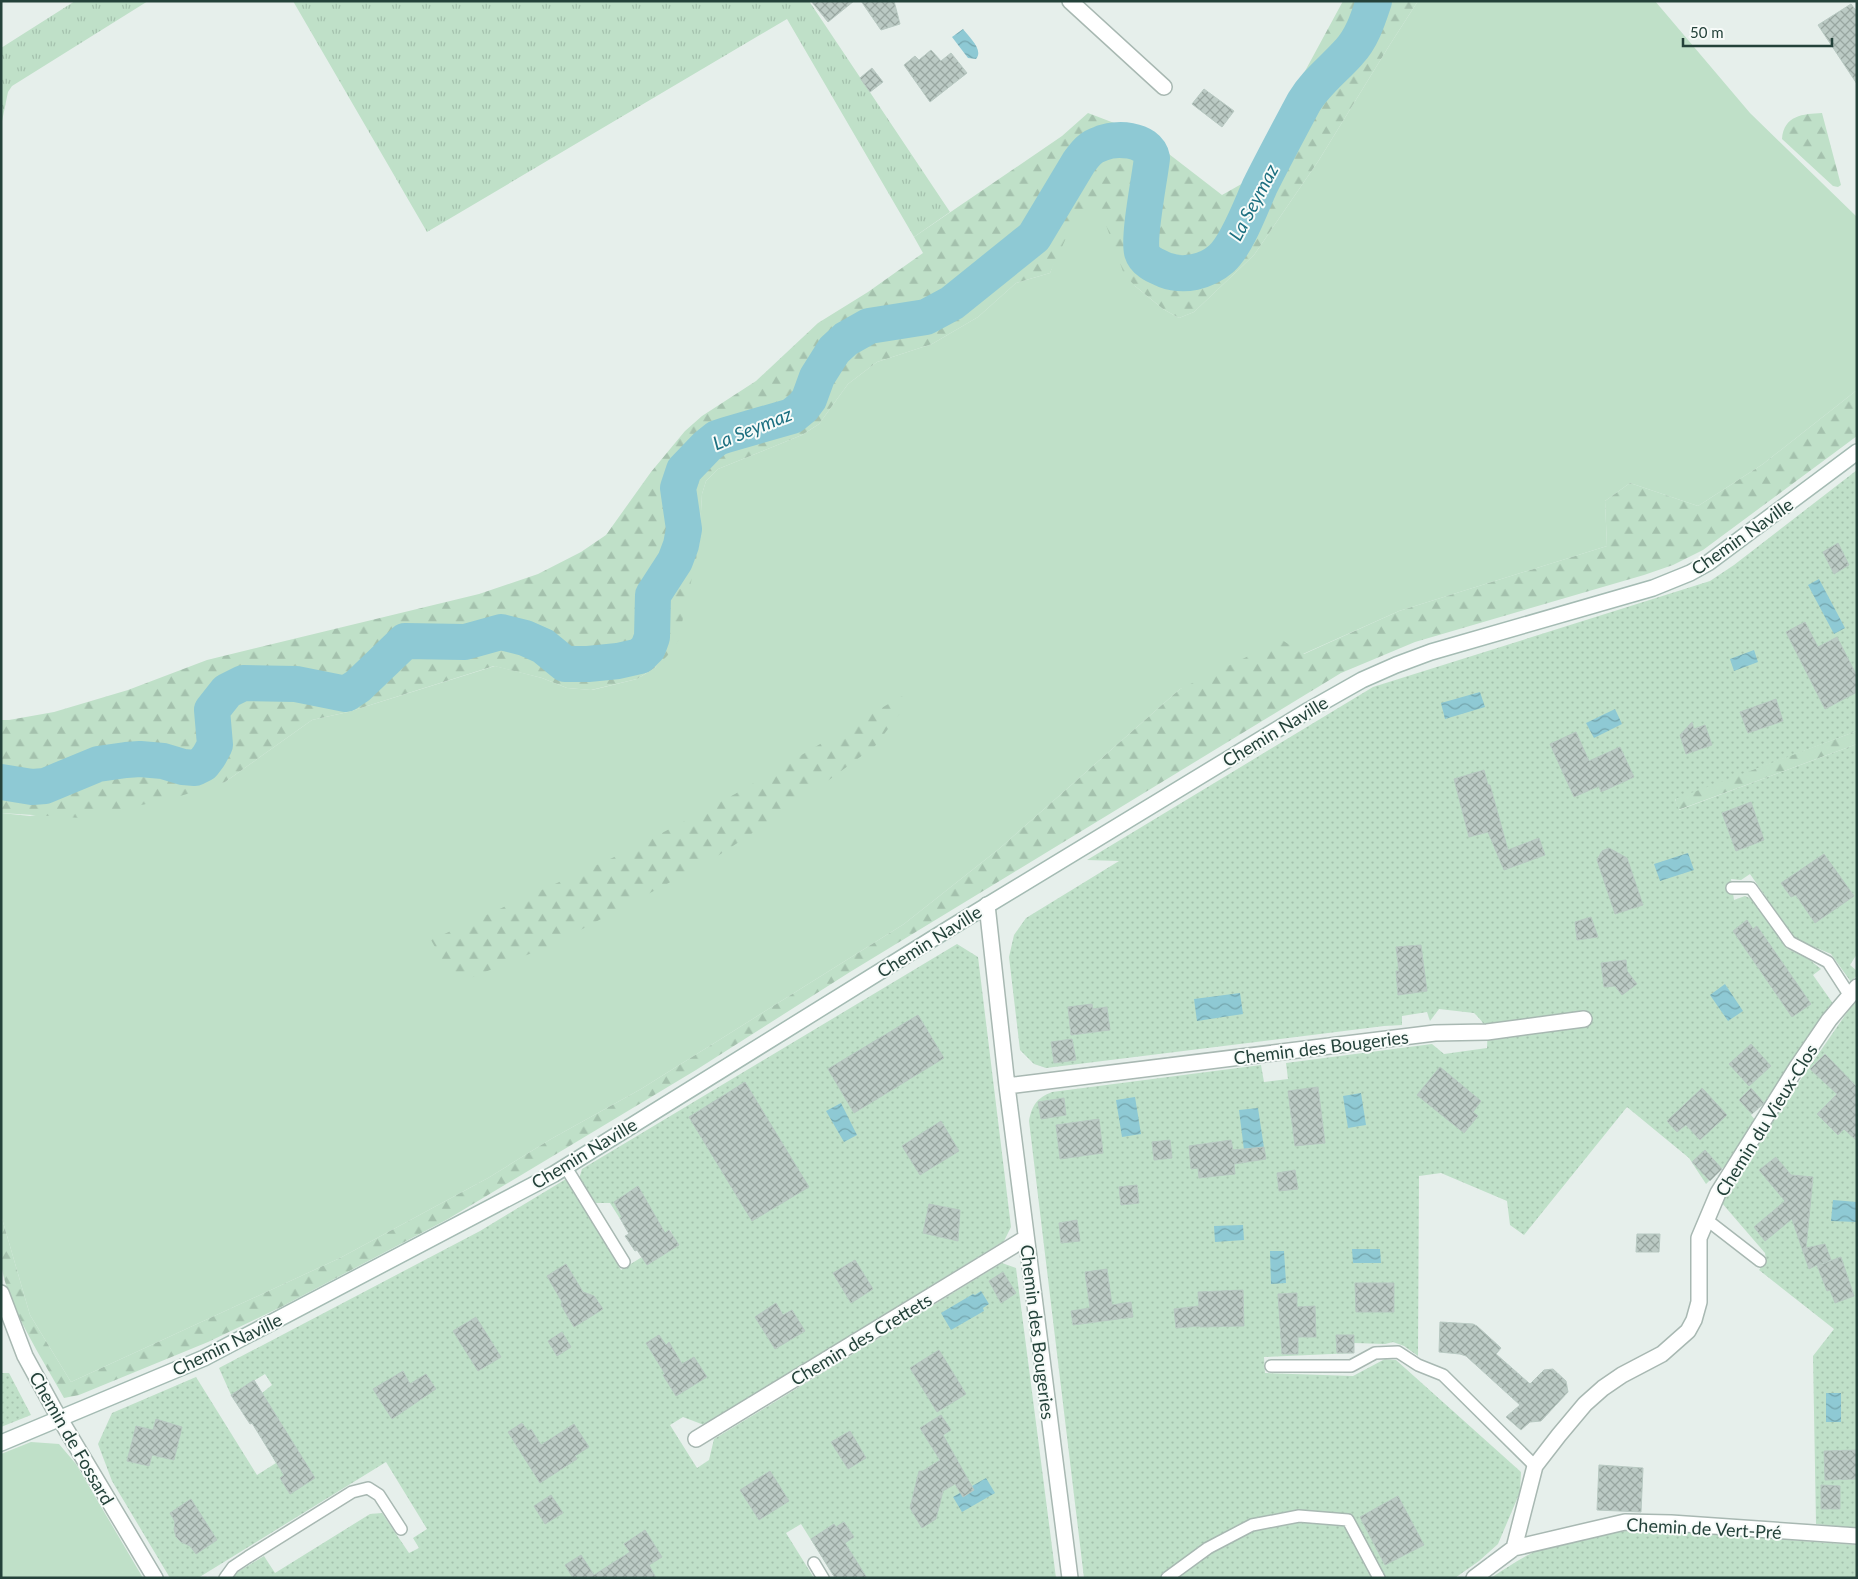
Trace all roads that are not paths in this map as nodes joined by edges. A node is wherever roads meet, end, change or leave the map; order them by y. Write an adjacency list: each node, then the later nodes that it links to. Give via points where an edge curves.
1 (1070, 1): 2 (street)
2 (1164, 87)
3 (1857, 452): 7 (street, Chemin Naville, via 1699,569 1652,588 1431,652 1362,680)
4 (1744, 878): 6 (lane)
5 (1732, 888): 6 (lane)
6 (1751, 888): 8 (lane, via 1790,942 1828,962)
7 (987, 905): 10 (street, Chemin des Bougeries); 11 (street, Chemin Naville)
8 (1853, 991): 12 (street, Chemin du Vieux-Clos, via 1797,1067 1718,1193)
9 (1584, 1019): 10 (street, Chemin des Bougeries, via 1487,1032 1436,1033)
10 (1007, 1086): 13 (street, Chemin des Bougeries)
11 (565, 1166): 15 (lane); 18 (street, Chemin Naville, via 204,1358)
12 (1707, 1220): 14 (lane); 21 (street, Chemin du Vieux-Clos, via 1699,1238 1699,1302 1688,1331 1662,1354 1603,1388 1569,1422)
13 (1026, 1238): 19 (street, Chemin des Crettets); 30 (street, Chemin des Bougeries)
14 (1760, 1260)
15 (624, 1262)
16 (1, 1293): 18 (street, Chemin de Fossard, via 25,1356)
17 (1271, 1366): 21 (lane, via 1351,1366 1375,1353 1398,1352 1418,1366 1443,1376)
18 (60, 1420): 20 (street, Chemin Naville); 27 (street, Chemin de Fossard)
19 (696, 1439)
20 (1, 1443)
21 (1535, 1466): 24 (street, Chemin du Vieux-Clos)
22 (401, 1529): 28 (lane, via 379,1495 368,1488 352,1492 248,1556)
23 (1857, 1536): 24 (street, Chemin de Vert-Pré, via 1625,1522)
24 (1514, 1548): 32 (street, Chemin de Vert-Pré)
25 (814, 1563): 29 (lane)
26 (1174, 1576): 31 (lane, via 1208,1548 1252,1525 1299,1516 1348,1520)
27 (155, 1578)
28 (225, 1578)
29 (823, 1578)
30 (1070, 1578)
31 (1379, 1578)
32 (1474, 1578)

